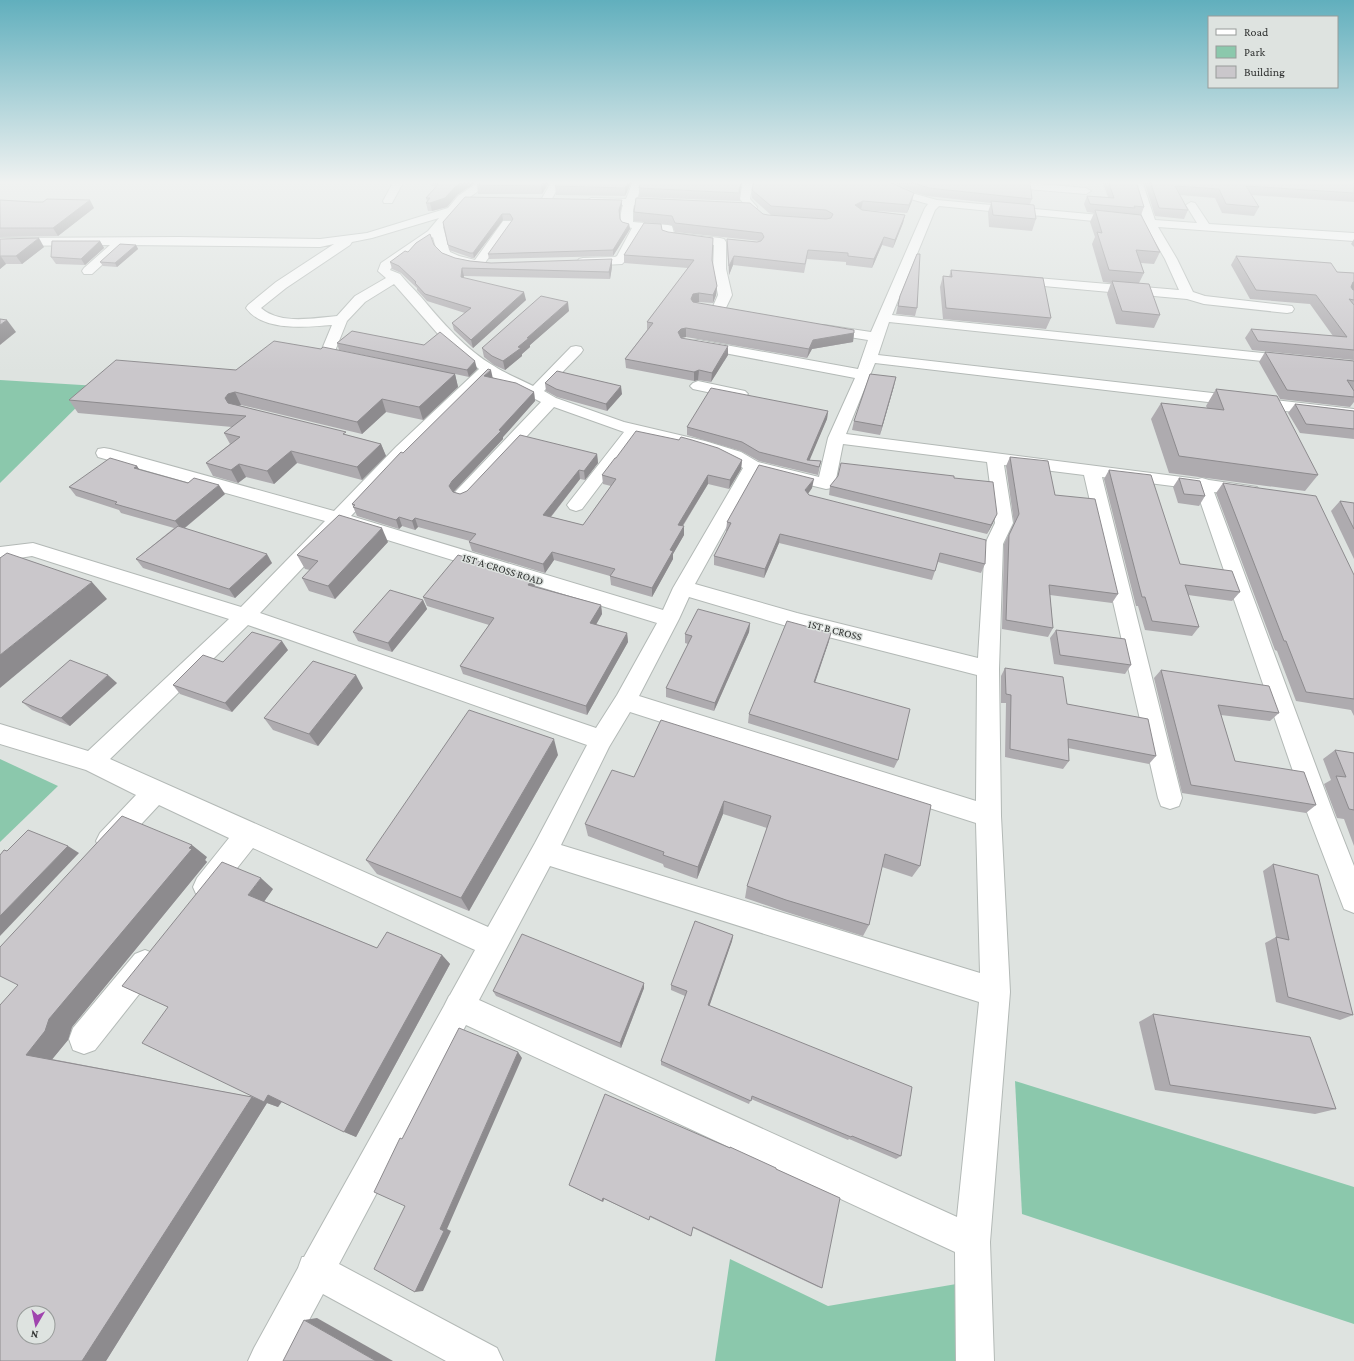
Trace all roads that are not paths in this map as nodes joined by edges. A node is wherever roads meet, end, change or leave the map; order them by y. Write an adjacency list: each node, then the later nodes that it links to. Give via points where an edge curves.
1 (117, 245): 13 (street)
2 (341, 245): 20 (street, via 281,285 253,308 258,314 296,324)
3 (418, 245): 14 (street, via 385,266 384,271)
4 (441, 245): 11 (street, via 442,251 451,258)
5 (492, 245): 11 (street)
6 (629, 245): 10 (street, via 618,262)
7 (720, 245): 18 (street, via 720,268 725,296 712,310)
8 (909, 245): 19 (street)
9 (1163, 245): 16 (street)
10 (573, 263)
11 (478, 264): 12 (street)
12 (492, 265)
13 (88, 271)
14 (396, 277): 20 (street, via 360,299); 26 (street, via 437,325)
15 (1005, 280): 16 (street)
16 (1188, 295): 17 (street, via 1204,300)
17 (1287, 309)
18 (734, 313)
19 (885, 318): 22 (street); 28 (street)
20 (341, 320): 29 (street, via 327,354)
21 (813, 327): 22 (street)
22 (876, 337): 27 (street)
23 (686, 342): 31 (street)
24 (485, 347): 26 (street)
25 (576, 350): 35 (street)
26 (473, 357): 30 (street)
27 (870, 358): 31 (street); 39 (street)
28 (1306, 361)
29 (365, 362)
30 (488, 369): 33 (street); 35 (street)
31 (864, 375): 40 (street)
32 (457, 381): 33 (street)
33 (472, 384): 53 (street, via 394,449)
34 (698, 386): 36 (street)
35 (534, 393): 37 (street)
36 (752, 396)
37 (550, 401): 41 (street); 50 (street)
38 (830, 412): 40 (street)
39 (1354, 414)
40 (845, 415): 42 (street)
41 (634, 430): 45 (street, via 699,444 735,456); 52 (street)
42 (836, 438): 44 (street); 47 (street)
43 (104, 453): 53 (street, 1ST A CROSS ROAD)
44 (995, 458): 46 (street); 58 (street, via 1004,523 986,542)
45 (752, 466): 47 (street); 55 (street)
46 (1092, 471): 48 (street); 64 (street)
47 (826, 484): 51 (street)
48 (1202, 484): 49 (street); 69 (street)
49 (1270, 494)
50 (462, 495)
51 (814, 499)
52 (576, 505)
53 (337, 518): 56 (street); 57 (street, 1ST A CROSS ROAD)
54 (0, 554): 56 (street, via 33,549)
55 (683, 588): 57 (street); 58 (street, 1ST B CROSS, via 797,621)
56 (245, 616): 61 (street); 62 (street)
57 (669, 619): 59 (street)
58 (988, 669): 65 (street)
59 (625, 702): 61 (street); 65 (street)
60 (0, 734): 62 (street)
61 (601, 740): 67 (street)
62 (92, 762): 63 (street)
63 (155, 792): 66 (street); 68 (street)
64 (1170, 798)
65 (988, 816): 73 (street)
66 (249, 833): 70 (street); 72 (street)
67 (544, 852): 72 (street); 73 (street)
68 (91, 861)
69 (1354, 900)
70 (191, 906)
71 (162, 942): 75 (street)
72 (493, 944): 74 (street)
73 (995, 992): 76 (street)
74 (459, 1006): 76 (street); 77 (street)
75 (84, 1039)
76 (972, 1242): 80 (street)
77 (315, 1270): 78 (street); 79 (street)
78 (267, 1361)
79 (484, 1361)
80 (975, 1361)

